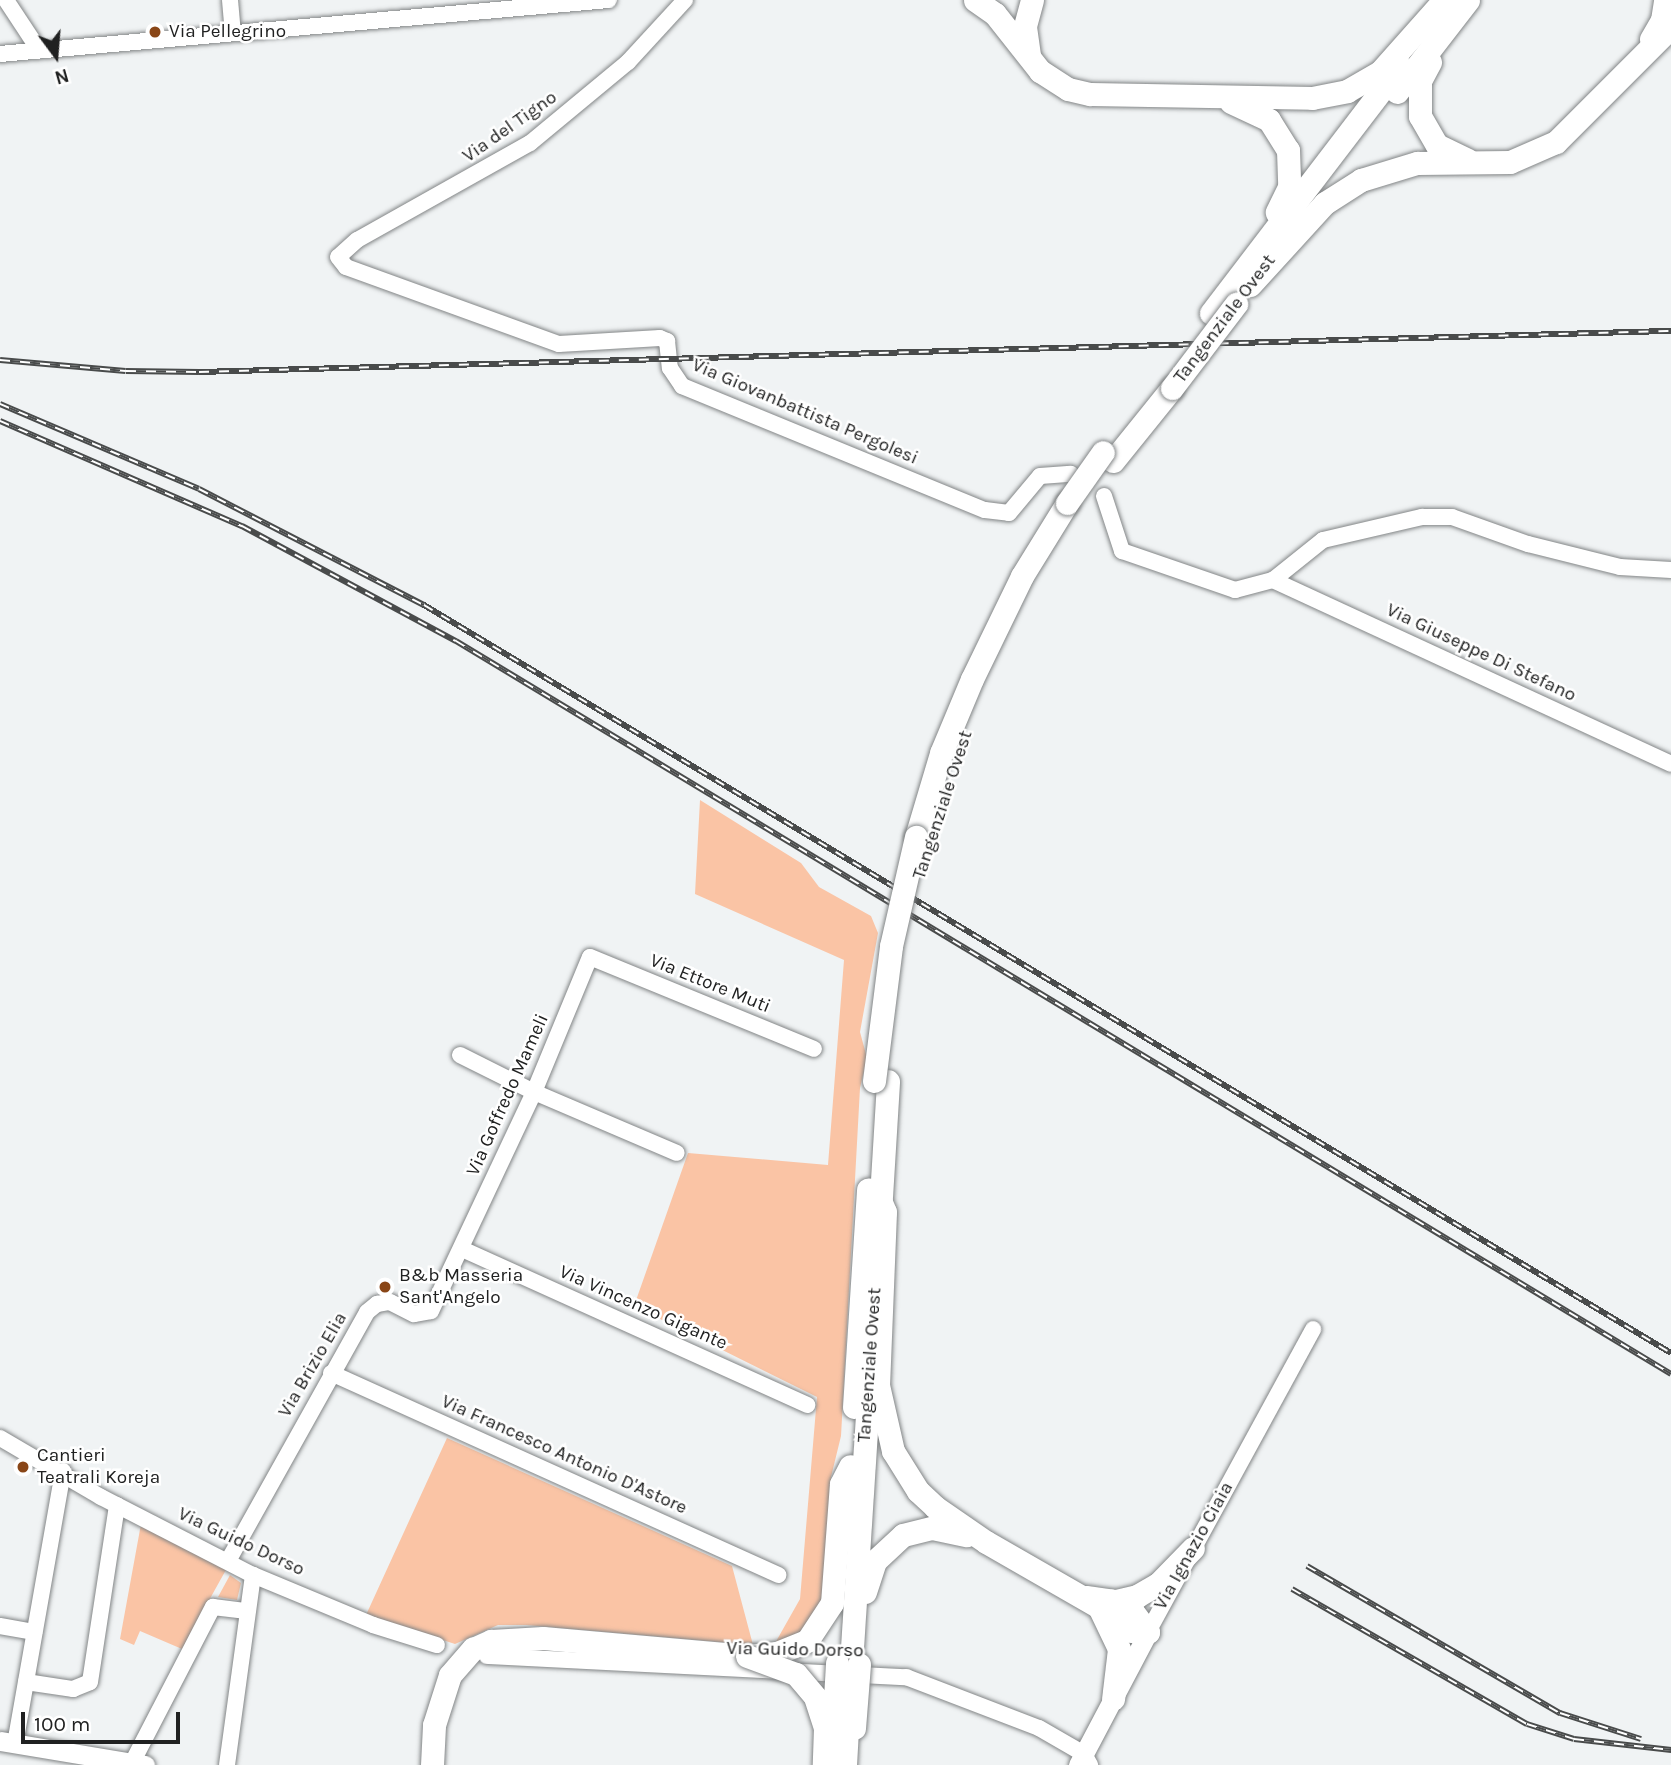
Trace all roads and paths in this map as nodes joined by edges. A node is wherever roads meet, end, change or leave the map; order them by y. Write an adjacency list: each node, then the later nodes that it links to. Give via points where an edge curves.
1 (6, 0): 16 (street)
2 (230, 0): 15 (street)
3 (609, 0): 15 (street)
4 (685, 0): 20 (street, Via del Tigno, via 628,62 530,144 357,240)
5 (975, 0): 14 (highway)
6 (991, 0): 14 (highway)
7 (1019, 0): 14 (highway)
8 (1032, 0): 14 (highway)
9 (1444, 0): 18 (highway, via 1387,65 1347,91 1312,98)
10 (1451, 0): 22 (highway, Tangenziale Ovest)
11 (1468, 0): 21 (highway, Tangenziale Ovest)
12 (1476, 0): 19 (highway, via 1428,65 1418,100 1426,133 1437,145 1462,159)
13 (1667, 8): 19 (highway, via 1636,61 1556,142 1521,159)
14 (1016, 27): 18 (highway, via 1031,61 1055,84 1080,92)
15 (233, 33): 16 (street)
16 (39, 50): 17 (street)
17 (0, 54)
18 (1211, 97): 22 (highway, via 1254,109 1269,120 1280,133 1291,168 1282,203 1226,287)
19 (1492, 164): 21 (highway, via 1417,163 1362,180 1325,203)
20 (338, 257): 23 (street, Via Giovanbattista Pergolesi, via 346,267 559,344 660,338 667,341 674,377 682,386 985,510 1009,513 1040,476)
21 (1250, 285): 22 (highway, Tangenziale Ovest)
22 (1223, 305): 31 (highway, Tangenziale Ovest, bridge, via 1022,576 978,667 941,753 891,946)
23 (1071, 474)
24 (1104, 496): 26 (street, via 1117,540 1133,558 1235,590)
25 (1671, 570): 26 (street, via 1620,567 1518,541 1452,517 1422,517 1323,540)
26 (1273, 580): 27 (street, Via Giuseppe Di Stefano)
27 (1671, 764)
28 (590, 957): 29 (street, Via Ettore Muti); 32 (street, Via Goffredo Mameli)
29 (814, 1049)
30 (460, 1055): 32 (street)
31 (881, 1081): 34 (highway, Tangenziale Ovest); 40 (highway, Tangenziale Ovest)
32 (534, 1092): 33 (street); 35 (street, Via Goffredo Mameli)
33 (677, 1153)
34 (880, 1200): 43 (highway, via 885,1212 878,1367 885,1429 918,1491); 56 (highway, Tangenziale Ovest)
35 (462, 1249): 37 (street, Via Brizio Elia, via 431,1311 421,1315 390,1302 377,1304); 38 (street, Via Vincenzo Gigante)
36 (1313, 1329): 44 (street, Via Ignazio Ciaia)
37 (331, 1373): 45 (street, Via Brizio Elia); 47 (street, Via Francesco Antonio D'Astore)
38 (807, 1405)
39 (0, 1438): 41 (street, Via Guido Dorso)
40 (850, 1466): 55 (highway, via 841,1484 834,1590 826,1617 794,1649); 56 (highway, Tangenziale Ovest)
41 (63, 1471): 42 (street, Via Guido Dorso); 51 (street)
42 (117, 1505): 45 (street, Via Guido Dorso); 57 (street, via 90,1682 74,1689)
43 (986, 1542): 48 (highway); 56 (highway, via 932,1528 891,1543 870,1571)
44 (1193, 1548): 48 (highway, via 1158,1584); 52 (street, Via Ignazio Ciaia)
45 (228, 1562): 46 (street, Via Guido Dorso)
46 (253, 1575): 49 (street); 53 (street, Via Guido Dorso, via 373,1625)
47 (778, 1575)
48 (1108, 1609): 52 (highway, via 1133,1612); 58 (highway, via 1120,1659)
49 (247, 1611): 62 (street, via 213,1607); 63 (street)
50 (0, 1626): 51 (street)
51 (34, 1632): 57 (street)
52 (1148, 1632): 58 (main road, Via Ignazio Ciaia)
53 (437, 1645)
54 (488, 1656): 61 (street, Via Guido Dorso, via 906,1677 991,1706)
55 (747, 1656): 64 (highway, via 543,1638 491,1641 473,1648 450,1675 434,1725); 65 (highway, bridge, via 779,1664 811,1690 825,1728)
56 (849, 1664): 60 (highway, Tangenziale Ovest, bridge)
57 (26, 1682): 59 (street)
58 (1113, 1699): 61 (main road, Via Ignazio Ciaia)
59 (8, 1742): 62 (main road)
60 (841, 1760)
61 (1084, 1761)
62 (139, 1764)
63 (227, 1765)
64 (432, 1765)
65 (824, 1765)

